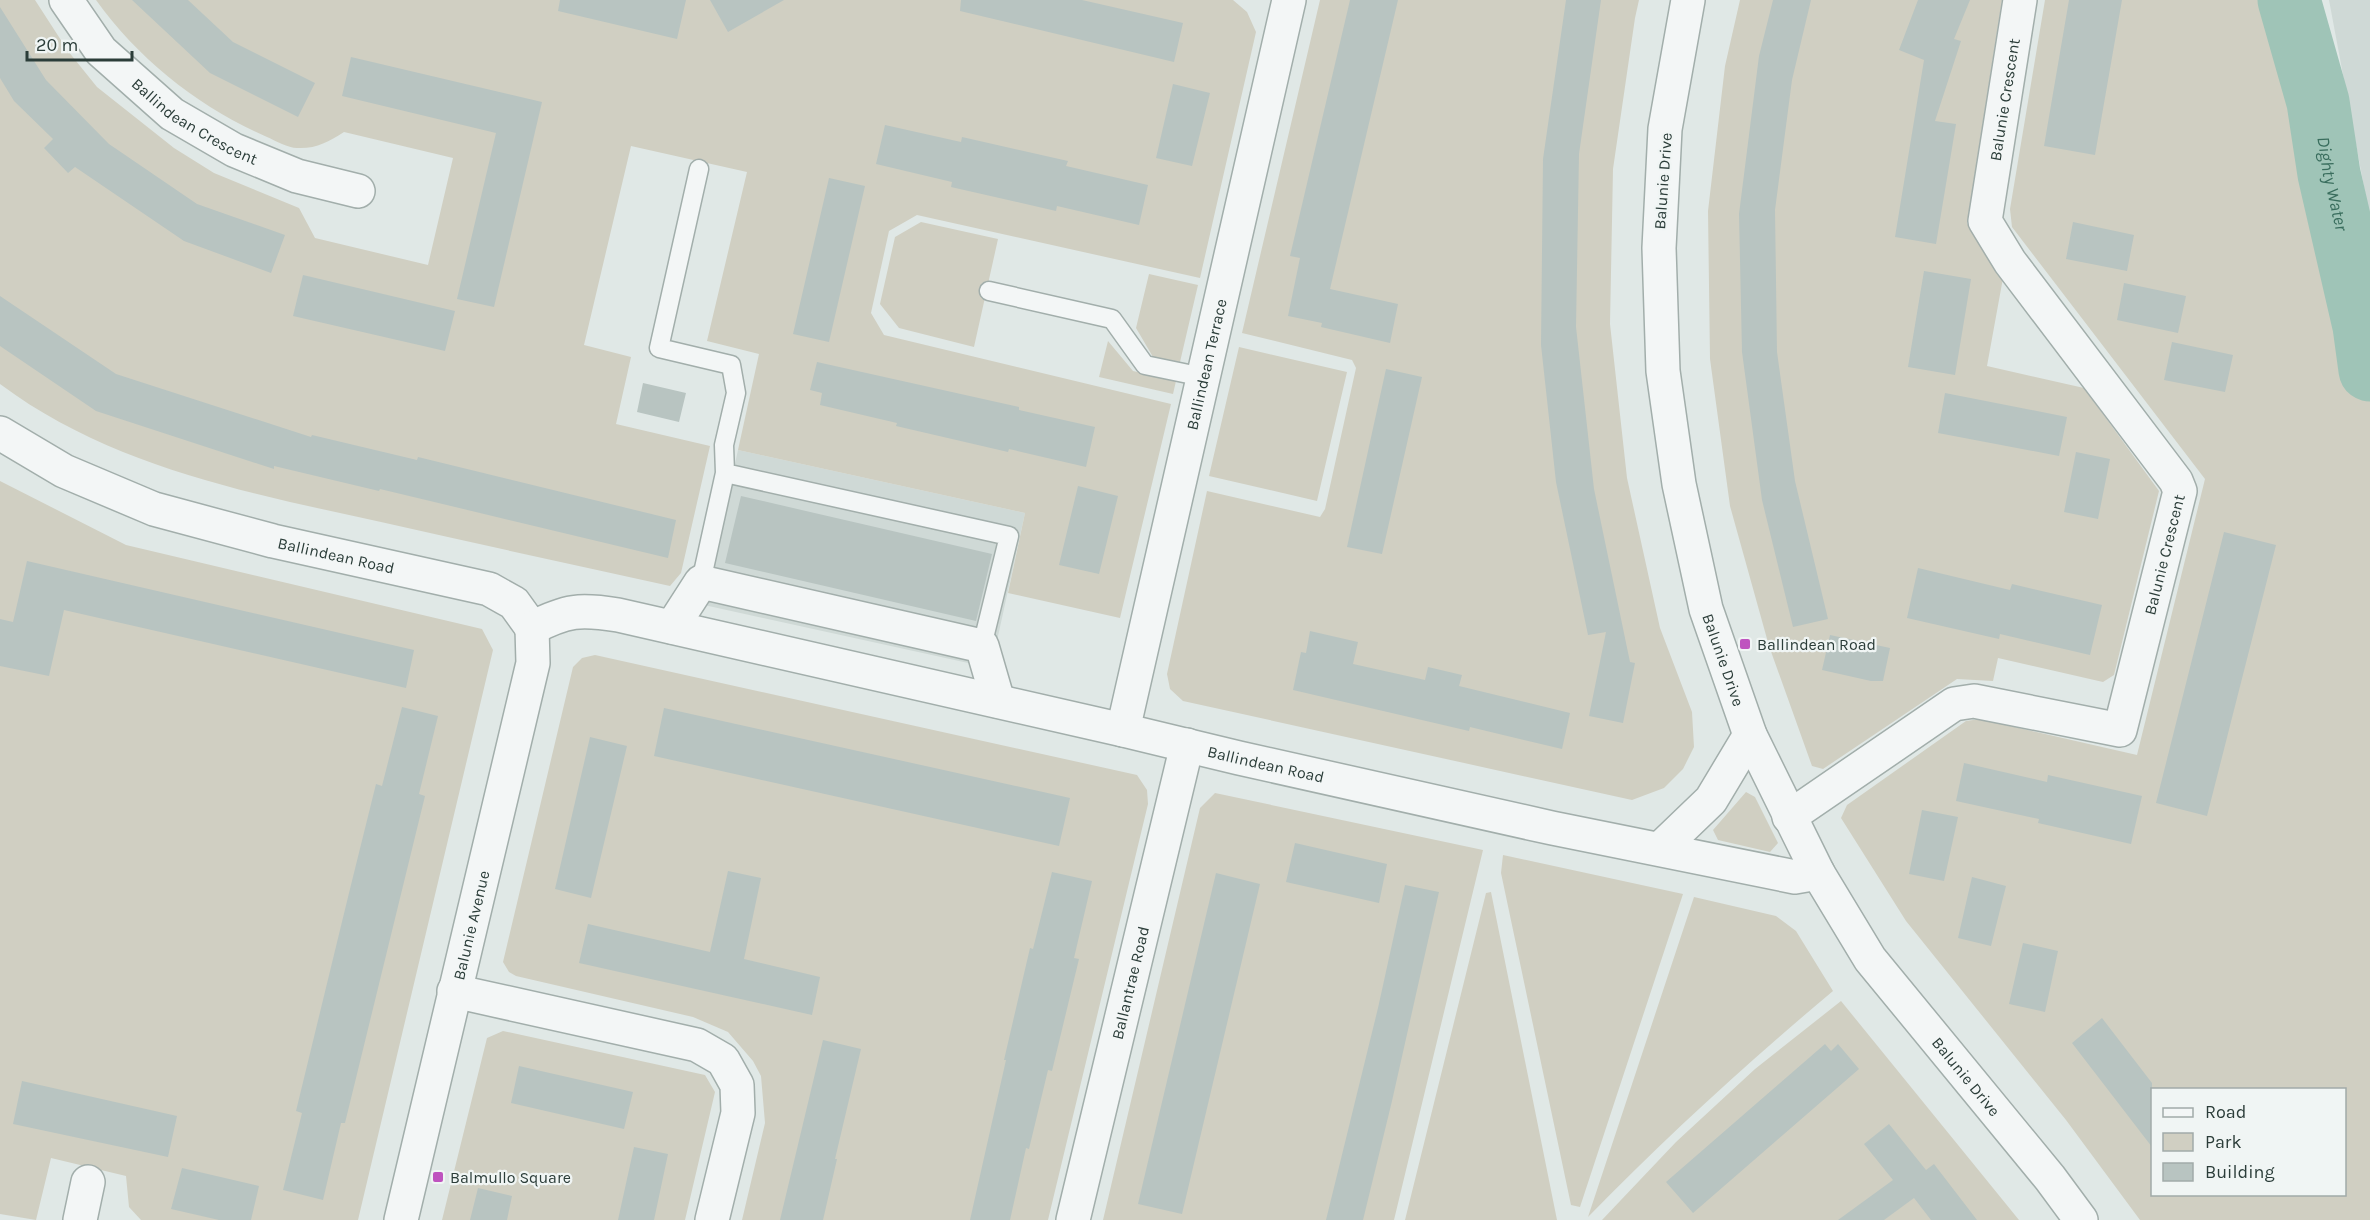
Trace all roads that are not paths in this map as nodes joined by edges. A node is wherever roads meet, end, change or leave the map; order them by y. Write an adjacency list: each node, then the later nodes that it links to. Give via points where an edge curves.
1 (66, 0): 6 (street, Ballindean Crescent, via 101,51 172,114 234,150 297,176)
2 (1289, 0): 8 (street, Ballindean Terrace)
3 (1688, 0): 17 (street, Balunie Drive, via 1665,129 1659,248 1663,370 1679,484 1706,609)
4 (2020, 0): 19 (street, Balunie Crescent, via 1985,221 2010,262 2180,490 2120,730 1974,701 1954,704)
5 (699, 169): 10 (lane, via 659,348 731,365 736,393 724,445)
6 (358, 191)
7 (989, 291): 8 (lane, via 1112,319 1145,364)
8 (1203, 377): 16 (street, Ballindean Terrace)
9 (0, 433): 13 (street, Ballindean Road, via 64,471 154,509 273,541 489,589 514,603)
10 (724, 473): 11 (lane); 14 (lane, via 1009,536)
11 (700, 582): 12 (street); 14 (street)
12 (672, 627): 13 (street, Ballindean Road, via 583,610 551,618); 15 (street, Ballindean Road)
13 (532, 628): 22 (street, Balunie Avenue, via 532,663)
14 (982, 646): 15 (street)
15 (998, 701): 16 (street, Ballindean Road)
16 (1123, 730): 18 (street, Ballindean Road)
17 (1750, 735): 19 (street, Balunie Drive); 20 (street, via 1711,800)
18 (1187, 745): 20 (street, Ballindean Road); 27 (street, Ballantrae Road)
19 (1789, 817): 21 (street, Balunie Drive)
20 (1660, 849): 21 (street, Ballindean Road, via 1795,877)
21 (1818, 873): 28 (street, Balunie Drive, via 1870,959)
22 (454, 991): 25 (street, Balunie Avenue); 26 (street, via 697,1045 723,1060 737,1085 738,1113)
23 (88, 1182): 24 (street)
24 (80, 1220)
25 (400, 1220)
26 (712, 1220)
27 (1073, 1220)
28 (2081, 1220)

